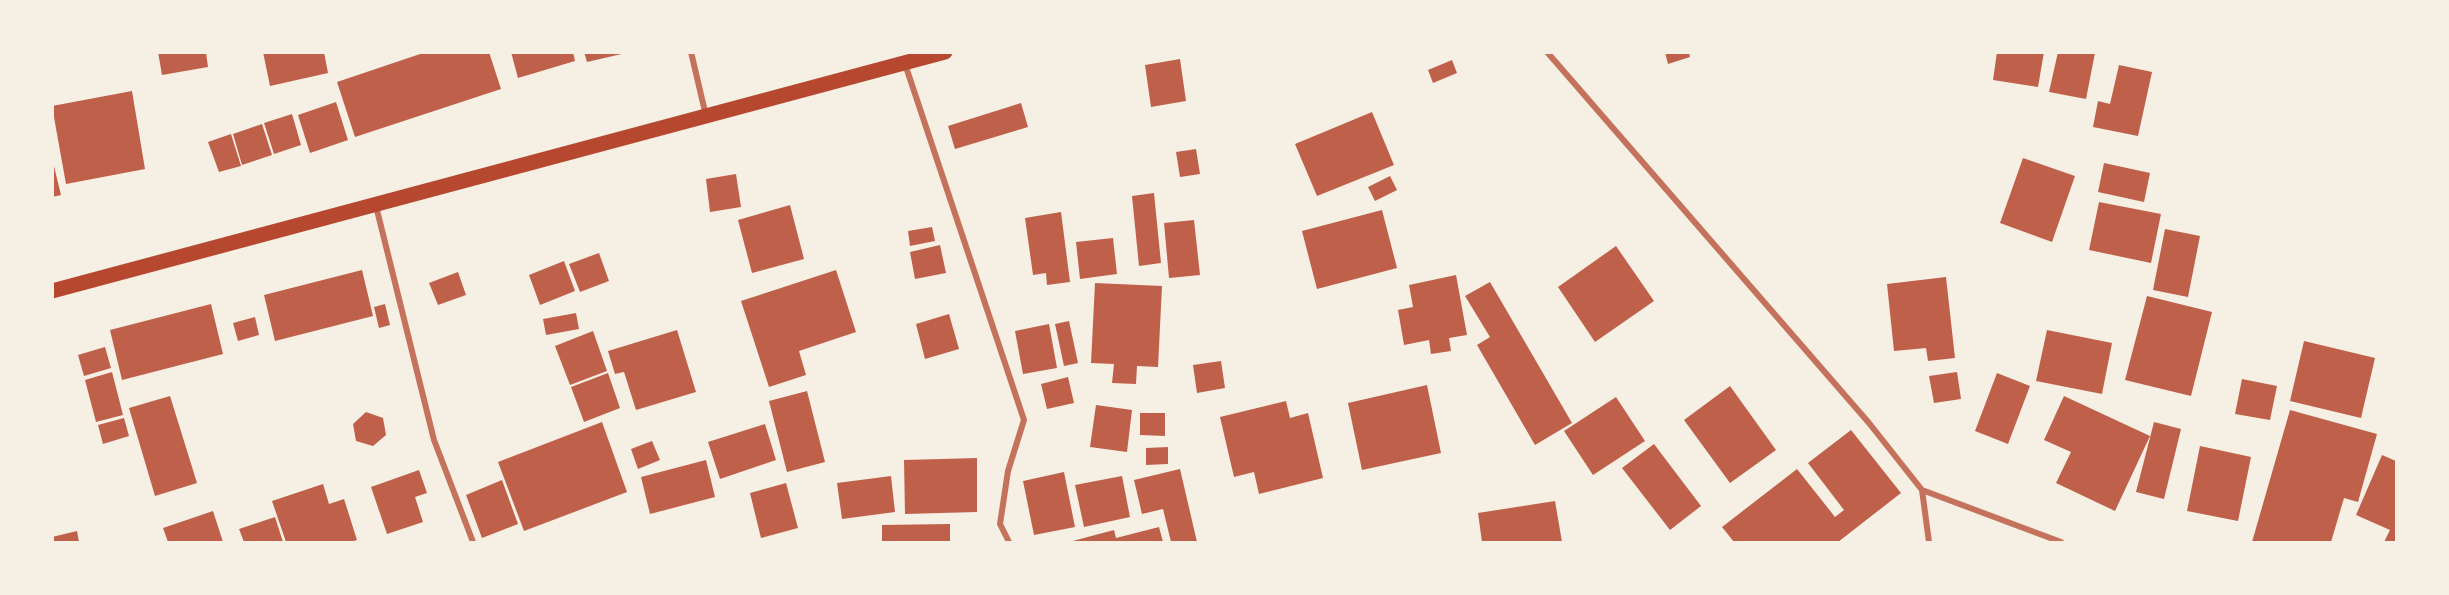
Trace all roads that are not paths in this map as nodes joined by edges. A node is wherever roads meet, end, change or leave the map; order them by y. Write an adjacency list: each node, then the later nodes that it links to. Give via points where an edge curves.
1 (691, 52): 5 (street)
2 (945, 52): 4 (main road)
3 (1547, 52): 8 (street, via 1869,423)
4 (905, 63): 5 (main road); 10 (street, via 1024,420 1008,471 1000,524)
5 (706, 117): 6 (main road)
6 (375, 205): 7 (main road); 9 (street, via 434,440)
7 (52, 291)
8 (1922, 490): 11 (street); 12 (street)
9 (473, 543)
10 (1010, 543)
11 (1929, 543)
12 (2061, 543)

